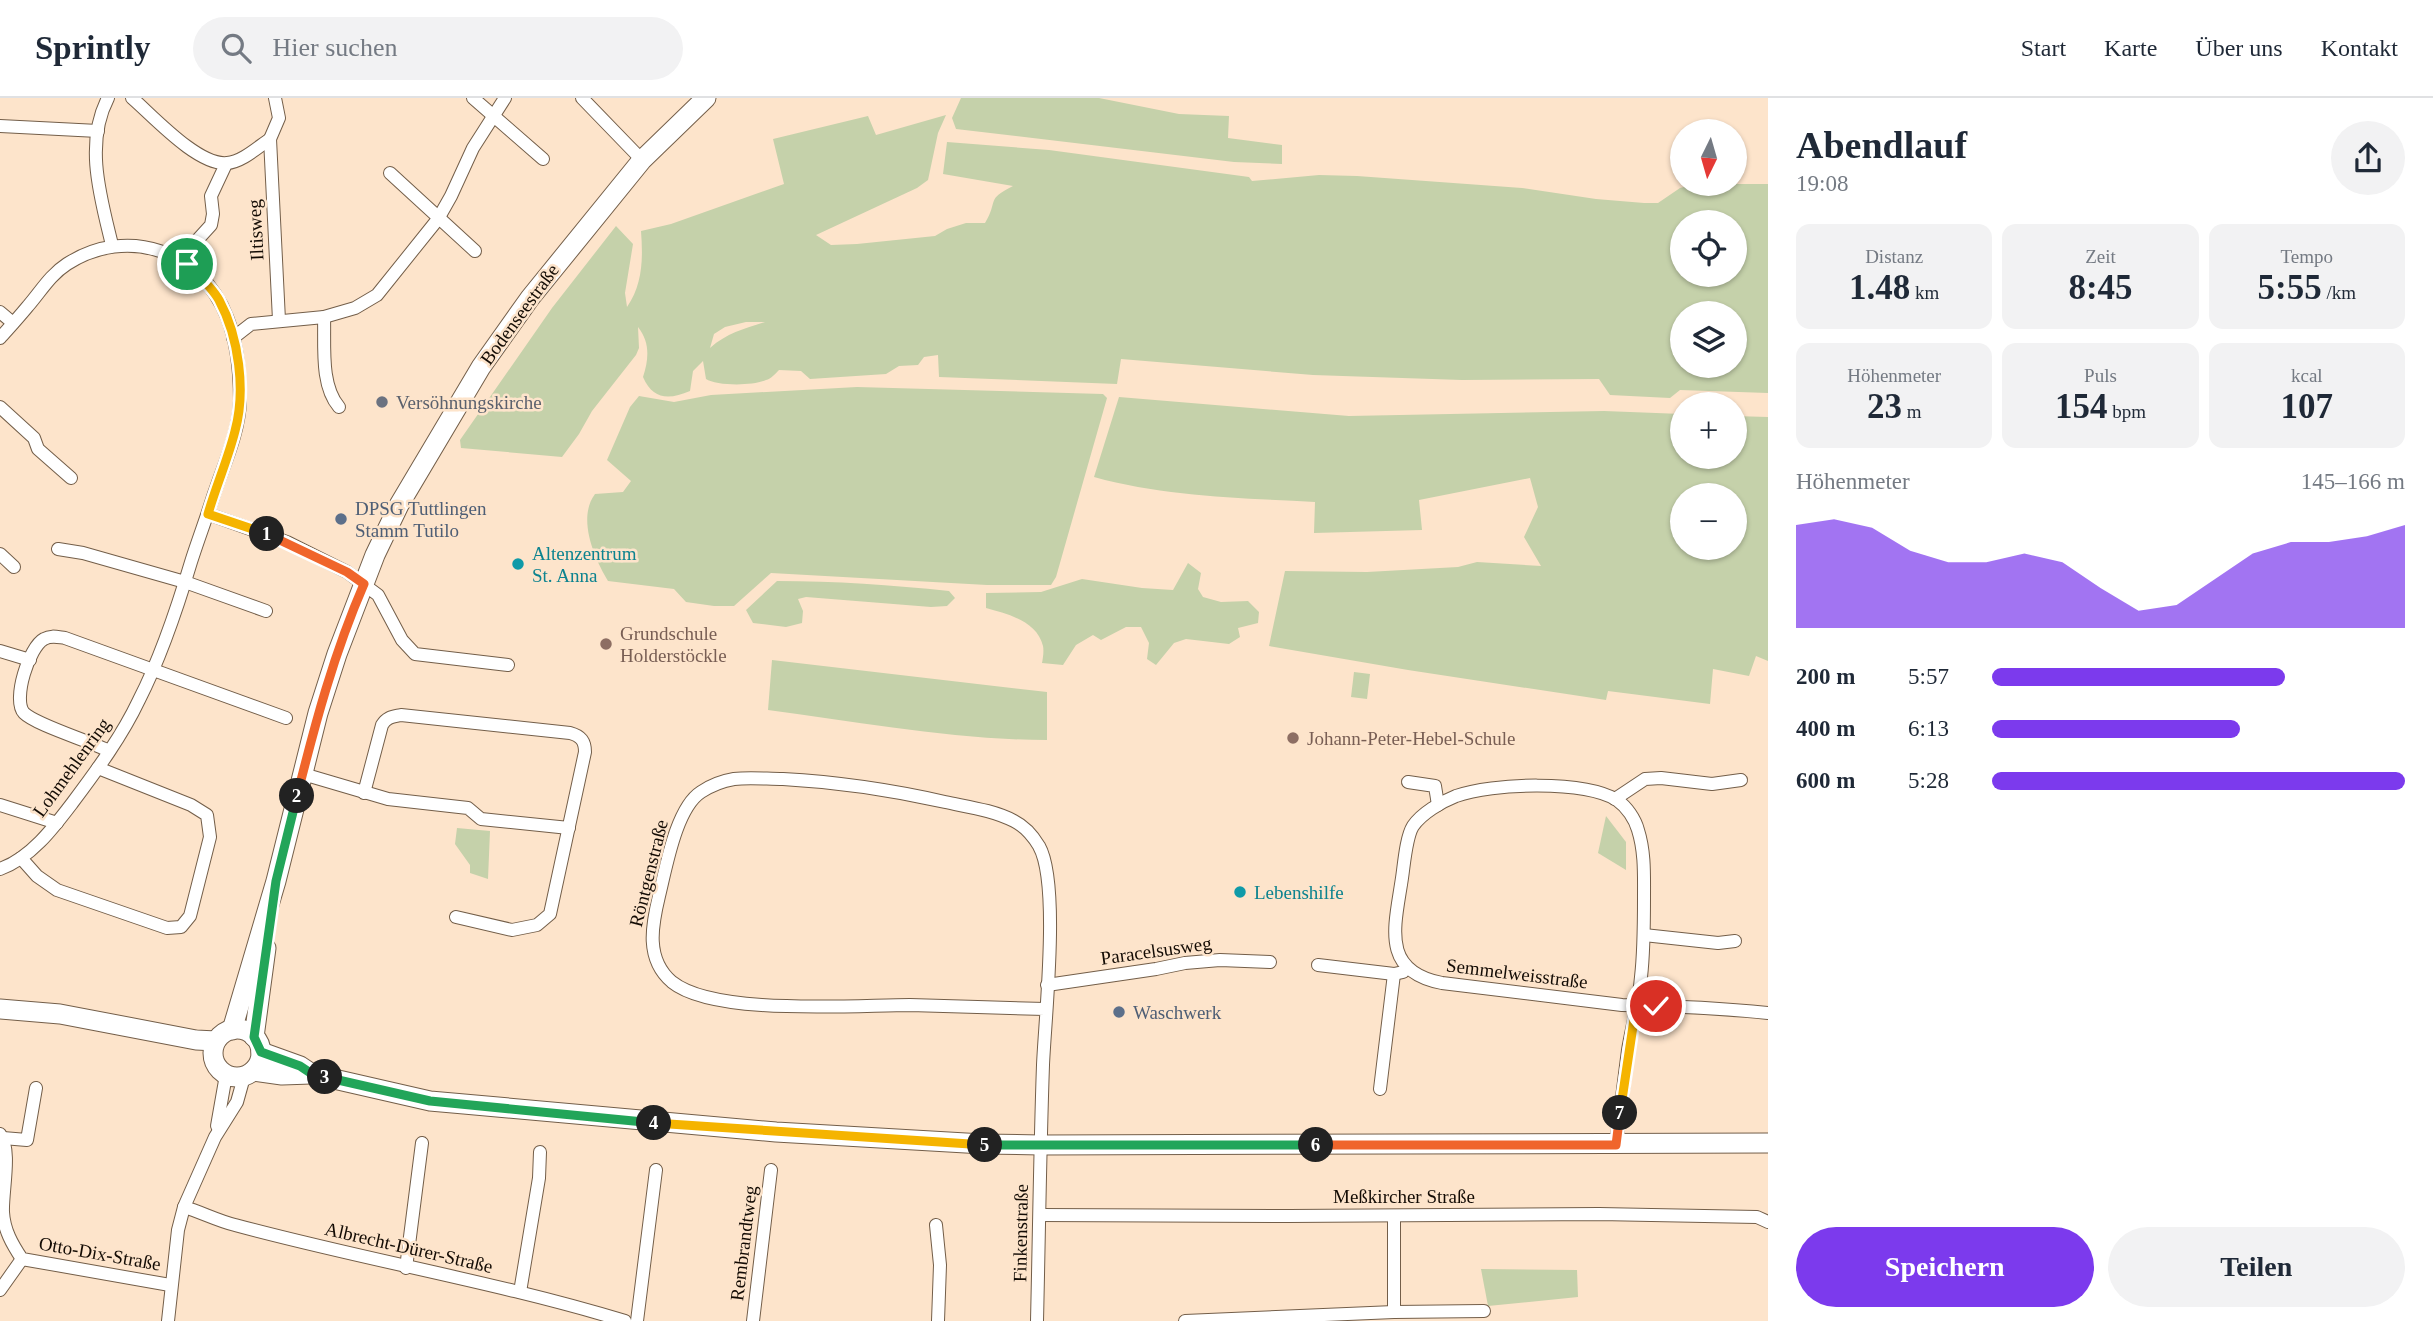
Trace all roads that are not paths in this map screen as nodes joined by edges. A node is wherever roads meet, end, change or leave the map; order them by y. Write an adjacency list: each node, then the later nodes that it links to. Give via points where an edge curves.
1 (108, 98): 10 (street)
2 (132, 98): 14 (street, via 194,152)
3 (275, 98): 11 (street, Iltisweg, via 279,118)
4 (474, 98): 8 (street)
5 (505, 98): 8 (street)
6 (582, 98): 13 (street)
7 (706, 98): 13 (street, Bodenseestraße)
8 (493, 115): 12 (street); 16 (street)
9 (0, 125): 10 (street)
10 (98, 131): 17 (street, via 97,175)
11 (270, 139): 14 (street); 22 (street, Iltisweg)
12 (543, 159)
13 (642, 160): 34 (street, Bodenseestraße, via 573,243 481,367 399,505)
14 (226, 164): 19 (street, via 211,196 211,225)
15 (390, 173): 16 (street)
16 (438, 219): 18 (street); 21 (street, via 377,295 355,308)
17 (112, 246): 19 (street, Lohmehlenring, via 151,248); 23 (street, Lohmehlenring, via 66,264)
18 (475, 251)
19 (180, 259): 25 (street, Lohmehlenring, via 218,298)
20 (0, 312): 23 (street)
21 (324, 317): 22 (street); 27 (street, via 331,397)
22 (279, 320): 25 (street, via 251,324)
23 (13, 323): 24 (street, Lohmehlenring)
24 (0, 338)
25 (233, 338): 29 (street, Lohmehlenring, via 240,403)
26 (0, 407): 28 (street)
27 (339, 407)
28 (71, 478)
29 (208, 514): 33 (street, Lohmehlenring); 34 (street, via 287,542)
30 (58, 549): 33 (street)
31 (0, 554): 32 (street)
32 (14, 567)
33 (186, 582): 35 (street); 39 (street, Lohmehlenring)
34 (364, 584): 38 (street, via 378,595 402,640 415,654); 43 (street, Bodenseestraße, via 337,654)
35 (266, 611)
36 (0, 651): 37 (street)
37 (30, 660): 39 (street, via 37,644 53,636); 41 (street, via 20,685 23,712)
38 (508, 665)
39 (153, 670): 40 (street); 41 (street, Lohmehlenring)
40 (286, 718)
41 (109, 751): 42 (street, Lohmehlenring)
42 (98, 768): 52 (street, Lohmehlenring); 54 (street, via 207,815 210,837 190,916 181,927 167,928 57,890)
43 (303, 774): 48 (street); 56 (street, Bodenseestraße)
44 (1741, 780): 49 (street, via 1645,779)
45 (1408, 782): 46 (street)
46 (1435, 786): 47 (street); 51 (street)
47 (1472, 792): 49 (street, via 1530,785); 51 (street)
48 (364, 793): 53 (street, via 468,808 481,819); 53 (street, via 382,724 391,717 570,733 583,740 585,752)
49 (1615, 799): 58 (street, via 1626,807 1642,844)
50 (0, 805): 52 (street)
51 (1438, 805): 62 (street, via 1412,828 1405,855 1395,941)
52 (57, 824): 54 (street, Lohmehlenring)
53 (569, 828): 57 (street, via 550,914 537,925 512,930)
54 (21, 858): 55 (street, Lohmehlenring)
55 (0, 869)
56 (276, 881): 69 (street, Bodenseestraße); 70 (street, Bodenseestraße)
57 (456, 917)
58 (1644, 935): 59 (street); 65 (street)
59 (1735, 941)
60 (1270, 961): 64 (street, Paracelsusweg, via 1185,962)
61 (1318, 965): 63 (street)
62 (1410, 971): 63 (street); 65 (street, Semmelweisstraße, via 1442,983)
63 (1395, 974): 74 (street)
64 (1047, 985): 67 (street, Röntgenstraße); 67 (street, Röntgenstraße, via 1050,912 1045,860 1034,839 1014,821 975,808 885,790 815,780 746,778 700,792 684,812 651,937 664,972 691,993 762,1005)
65 (1636, 1006): 68 (street, Semmelweisstraße); 79 (street)
66 (0, 1009): 71 (street, via 136,1028)
67 (1045, 1009): 80 (street, Röntgenstraße)
68 (1768, 1013)
69 (232, 1030): 70 (street, via 248,1032); 71 (street, via 223,1034)
70 (258, 1045): 71 (street, Bodenseestraße, via 260,1059); 72 (street)
71 (231, 1065): 72 (street, via 282,1075); 76 (street); 76 (street, via 237,1102)
72 (306, 1070): 80 (street, via 430,1101 776,1132)
73 (36, 1088): 75 (street, Otto-Dix-Straße, via 27,1140)
74 (1380, 1089)
75 (2, 1136): 89 (street, Otto-Dix-Straße, via 6,1153 3,1214 9,1239)
76 (215, 1137): 84 (street)
77 (422, 1143): 90 (street)
78 (1768, 1143): 79 (street)
79 (1616, 1145): 80 (street)
80 (1041, 1146): 85 (street, Finkenstraße)
81 (540, 1152): 93 (street)
82 (656, 1170): 98 (street)
83 (771, 1170): 99 (street, Rembrandtweg)
84 (184, 1207): 90 (street, Albrecht-Dürer-Straße, via 230,1224); 91 (street)
85 (1040, 1215): 86 (street, Meßkircher Straße); 101 (street, Finkenstraße)
86 (1394, 1216): 87 (street, Meßkircher Straße, via 1600,1214 1757,1217); 95 (street)
87 (1768, 1222)
88 (936, 1225): 100 (street)
89 (22, 1259): 91 (street, Otto-Dix-Straße); 92 (street)
90 (407, 1268): 93 (street, Albrecht-Dürer-Straße)
91 (170, 1285): 96 (street)
92 (0, 1290)
93 (520, 1292): 97 (street, Albrecht-Dürer-Straße)
94 (1484, 1311): 95 (street)
95 (1394, 1312): 102 (street)
96 (167, 1321)
97 (625, 1321)
98 (637, 1321)
99 (753, 1321)
100 (938, 1321)
101 (1037, 1321)
102 (1185, 1321)

